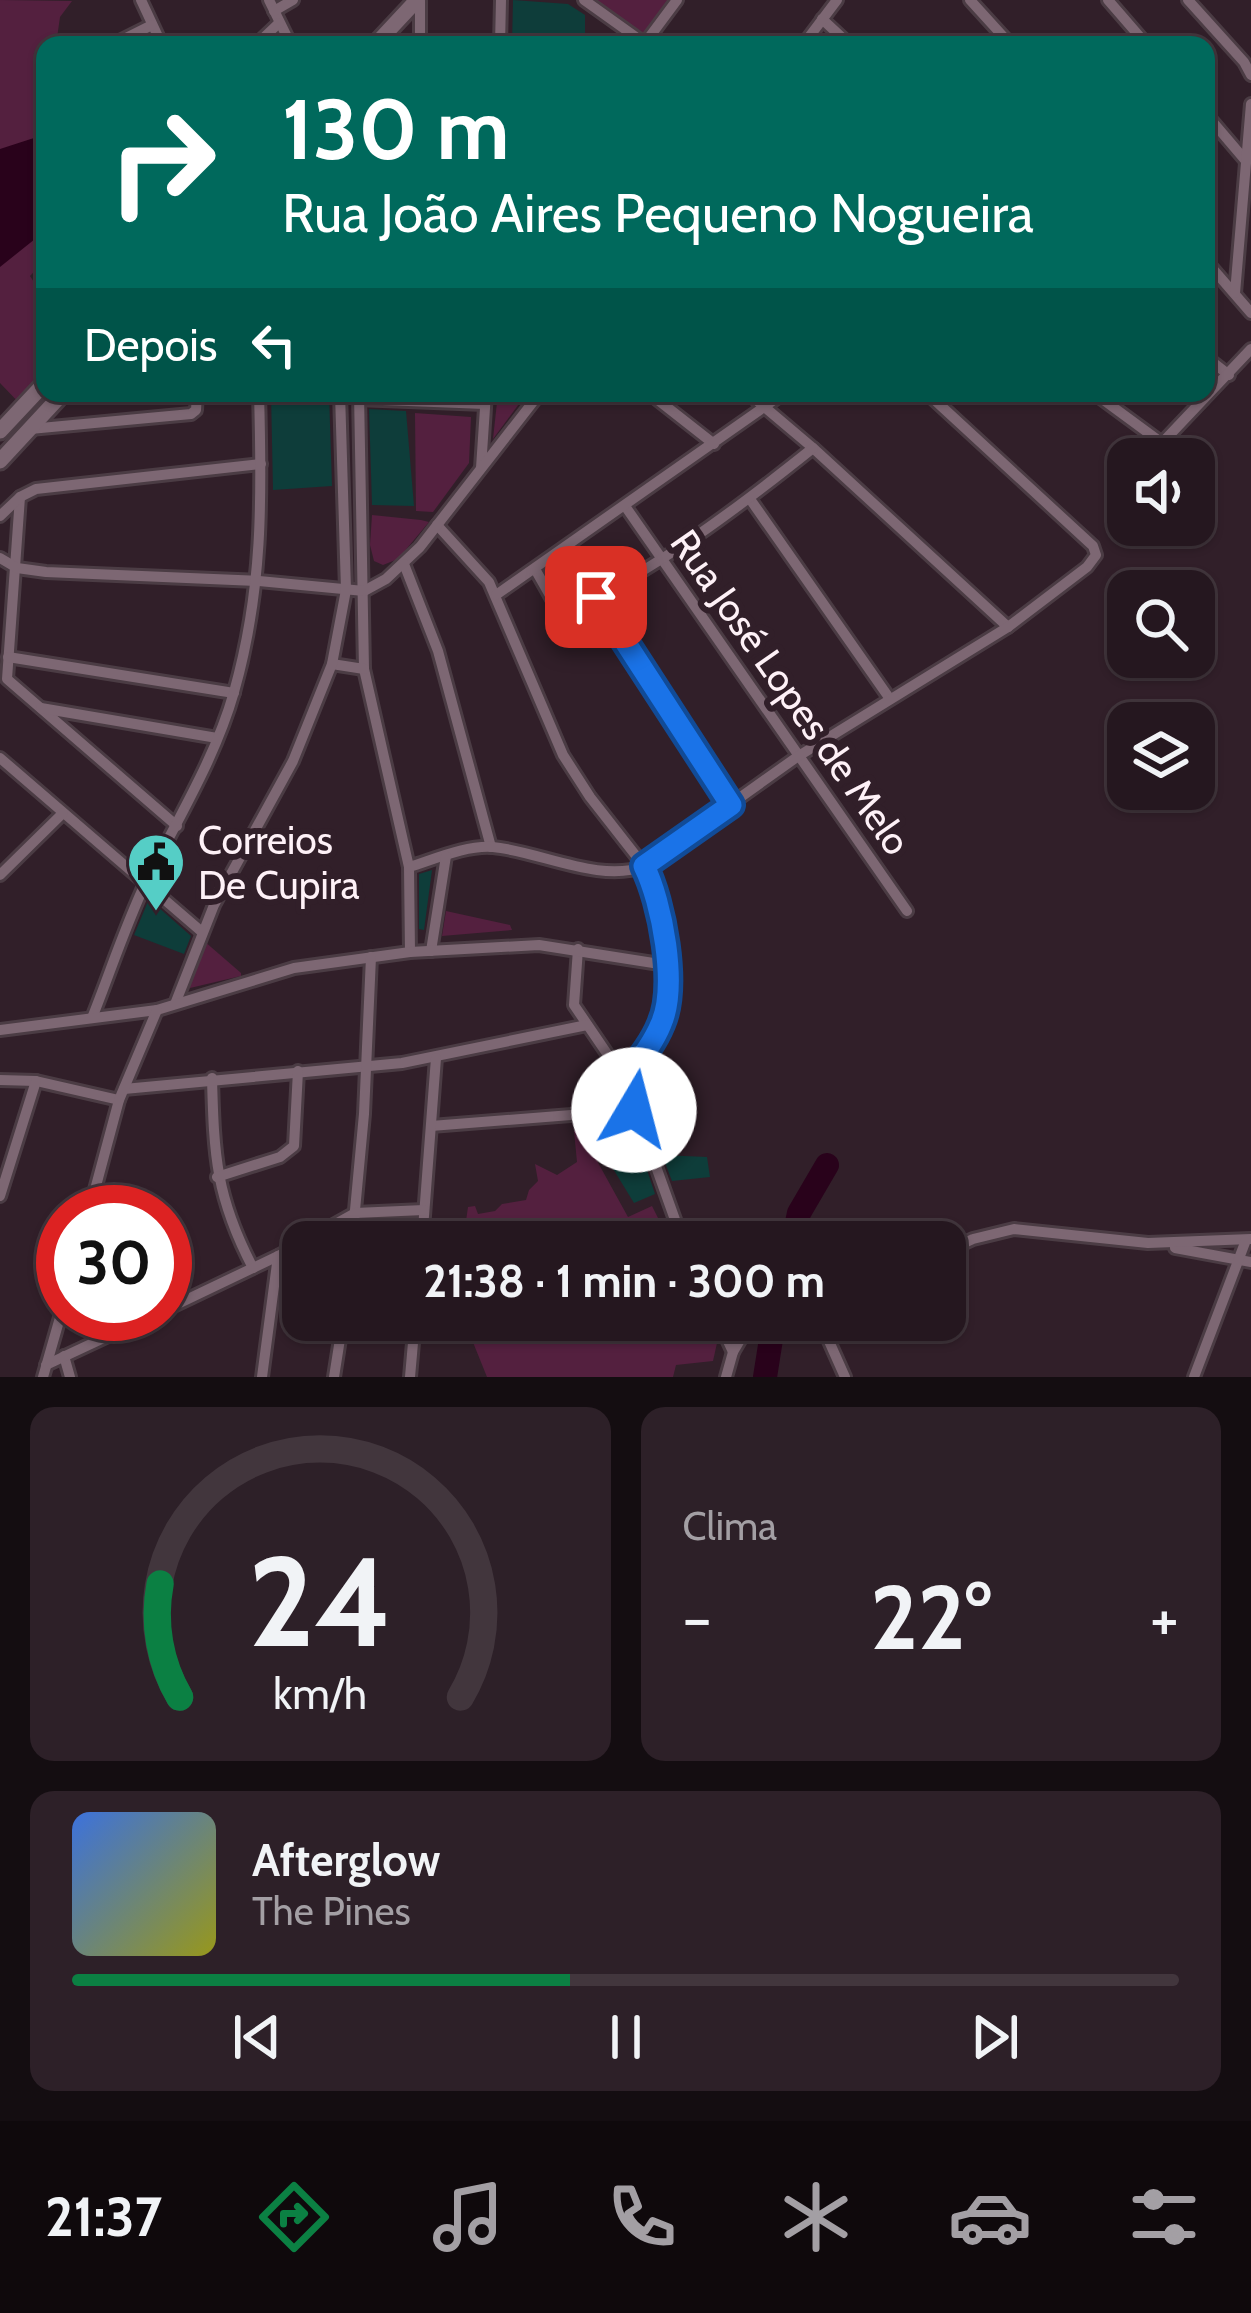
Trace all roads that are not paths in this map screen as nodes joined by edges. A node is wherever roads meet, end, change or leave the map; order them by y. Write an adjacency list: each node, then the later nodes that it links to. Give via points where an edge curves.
1 (141, 0): 13 (street)
2 (293, 0): 11 (street)
3 (418, 0): 16 (main road); 17 (street)
4 (501, 0): 18 (street)
5 (584, 0): 19 (street)
6 (677, 0): 20 (street)
7 (837, 0): 12 (street)
8 (970, 0): 23 (street)
9 (1108, 0): 24 (street)
10 (1188, 0): 25 (street)
11 (274, 11)
12 (822, 20): 21 (street); 22 (street)
13 (152, 25): 14 (street); 15 (street)
14 (130, 36)
15 (158, 36)
16 (381, 36)
17 (420, 36)
18 (500, 36)
19 (635, 36)
20 (652, 36)
21 (810, 36)
22 (840, 36)
23 (1002, 36)
24 (1139, 36)
25 (1251, 75)
26 (1251, 104): 28 (street)
27 (1215, 125): 28 (street)
28 (1246, 161): 30 (street)
29 (1215, 271): 30 (street)
30 (1235, 293): 31 (street)
31 (1251, 313)
32 (1251, 349): 34 (street)
33 (1215, 364): 34 (street)
34 (1229, 376): 35 (street)
35 (1215, 390)
36 (36, 393): 52 (main road)
37 (55, 402): 51 (main road)
38 (196, 402): 51 (street, via 195,412)
39 (259, 402): 56 (street)
40 (340, 402): 69 (street)
41 (359, 402): 70 (street)
42 (485, 402): 57 (street)
43 (533, 402): 57 (street)
44 (660, 402): 53 (street)
45 (758, 402): 50 (street)
46 (773, 402): 50 (street)
47 (937, 402): 73 (street, via 1093,545 1096,555 1072,579)
48 (1106, 402): 49 (street, via 1162,443)
49 (1203, 402)
50 (765, 408): 53 (street); 54 (street)
51 (30, 429): 55 (main road)
52 (0, 431)
53 (714, 444): 60 (street)
54 (813, 448): 59 (street); 73 (street)
55 (0, 461)
56 (261, 464): 58 (street, via 45,487); 68 (street)
57 (481, 469): 62 (street)
58 (20, 497): 61 (street); 66 (street)
59 (750, 499): 63 (street); 78 (street)
60 (625, 506): 63 (street, Rua José Lopes de Melo); 67 (street)
61 (0, 516)
62 (437, 526): 65 (street); 71 (street)
63 (660, 556): 72 (street); 81 (street, Rua José Lopes de Melo)
64 (0, 558): 66 (street)
65 (404, 564): 70 (street); 86 (street, via 438,651)
66 (17, 568): 68 (street); 74 (street)
67 (535, 569): 71 (street); 72 (street, via 561,610)
68 (259, 581): 69 (street); 77 (street)
69 (346, 590): 70 (street); 75 (street)
70 (364, 591): 76 (street)
71 (496, 595): 91 (street, via 563,755)
72 (596, 597): 83 (street)
73 (1008, 628): 78 (street)
74 (8, 657): 77 (street); 79 (street, via 9,681)
75 (332, 664): 76 (street); 95 (street, via 292,761)
76 (364, 669): 90 (street)
77 (234, 693): 80 (street)
78 (890, 698): 81 (street)
79 (38, 707): 80 (street); 85 (street)
80 (217, 738): 85 (street)
81 (797, 757): 83 (street); 94 (street, Rua José Lopes de Melo)
82 (0, 758): 84 (street)
83 (731, 805): 91 (street)
84 (63, 813): 89 (street); 93 (street)
85 (177, 826): 93 (street)
86 (491, 847): 88 (street); 91 (street, via 610,872)
87 (0, 855): 89 (street)
88 (446, 856): 90 (street); 97 (street)
89 (10, 865): 92 (street)
90 (409, 866): 98 (street)
91 (644, 866): 100 (street)
92 (0, 875)
93 (146, 884): 95 (street); 103 (street)
94 (908, 911)
95 (202, 932): 101 (street)
96 (578, 949): 97 (street); 100 (street); 104 (street, via 573,998)
97 (430, 951): 98 (street)
98 (410, 952): 99 (street)
99 (371, 956): 101 (street, via 294,968); 107 (street)
100 (666, 965): 110 (street, via 662,1023)
101 (175, 1004): 102 (street)
102 (157, 1010): 103 (street); 113 (street)
103 (92, 1018): 105 (street)
104 (587, 1025): 106 (street); 110 (street)
105 (0, 1030)
106 (436, 1058): 107 (street); 115 (street)
107 (365, 1066): 108 (street); 120 (street)
108 (298, 1071): 109 (street); 116 (street, via 294,1146)
109 (212, 1078): 113 (street); 116 (street)
110 (625, 1079): 114 (street)
111 (0, 1080): 112 (street)
112 (36, 1081): 113 (street); 118 (street)
113 (121, 1095): 117 (street)
114 (634, 1110): 115 (street); 123 (street)
115 (431, 1126): 119 (street)
116 (218, 1178): 129 (street)
117 (96, 1185)
118 (0, 1196)
119 (424, 1210): 120 (street); 122 (street)
120 (355, 1213): 121 (street); 127 (street)
121 (354, 1221)
122 (423, 1221)
123 (675, 1221)
124 (1248, 1239): 126 (street); 128 (street)
125 (966, 1242): 126 (street, via 1014,1229)
126 (1148, 1243): 128 (street)
127 (278, 1256): 129 (street); 142 (street)
128 (1246, 1260): 147 (street)
129 (253, 1268): 130 (street)
130 (192, 1297)
131 (53, 1341): 140 (street)
132 (96, 1341): 139 (street)
133 (340, 1341): 143 (street)
134 (413, 1341): 144 (street)
135 (728, 1341): 138 (street)
136 (740, 1341): 138 (street)
137 (827, 1341): 146 (street)
138 (733, 1352): 145 (street)
139 (64, 1356): 140 (street); 141 (street)
140 (45, 1371)
141 (70, 1377)
142 (262, 1377)
143 (334, 1377)
144 (410, 1377)
145 (726, 1377)
146 (845, 1377)
147 (1194, 1377)

